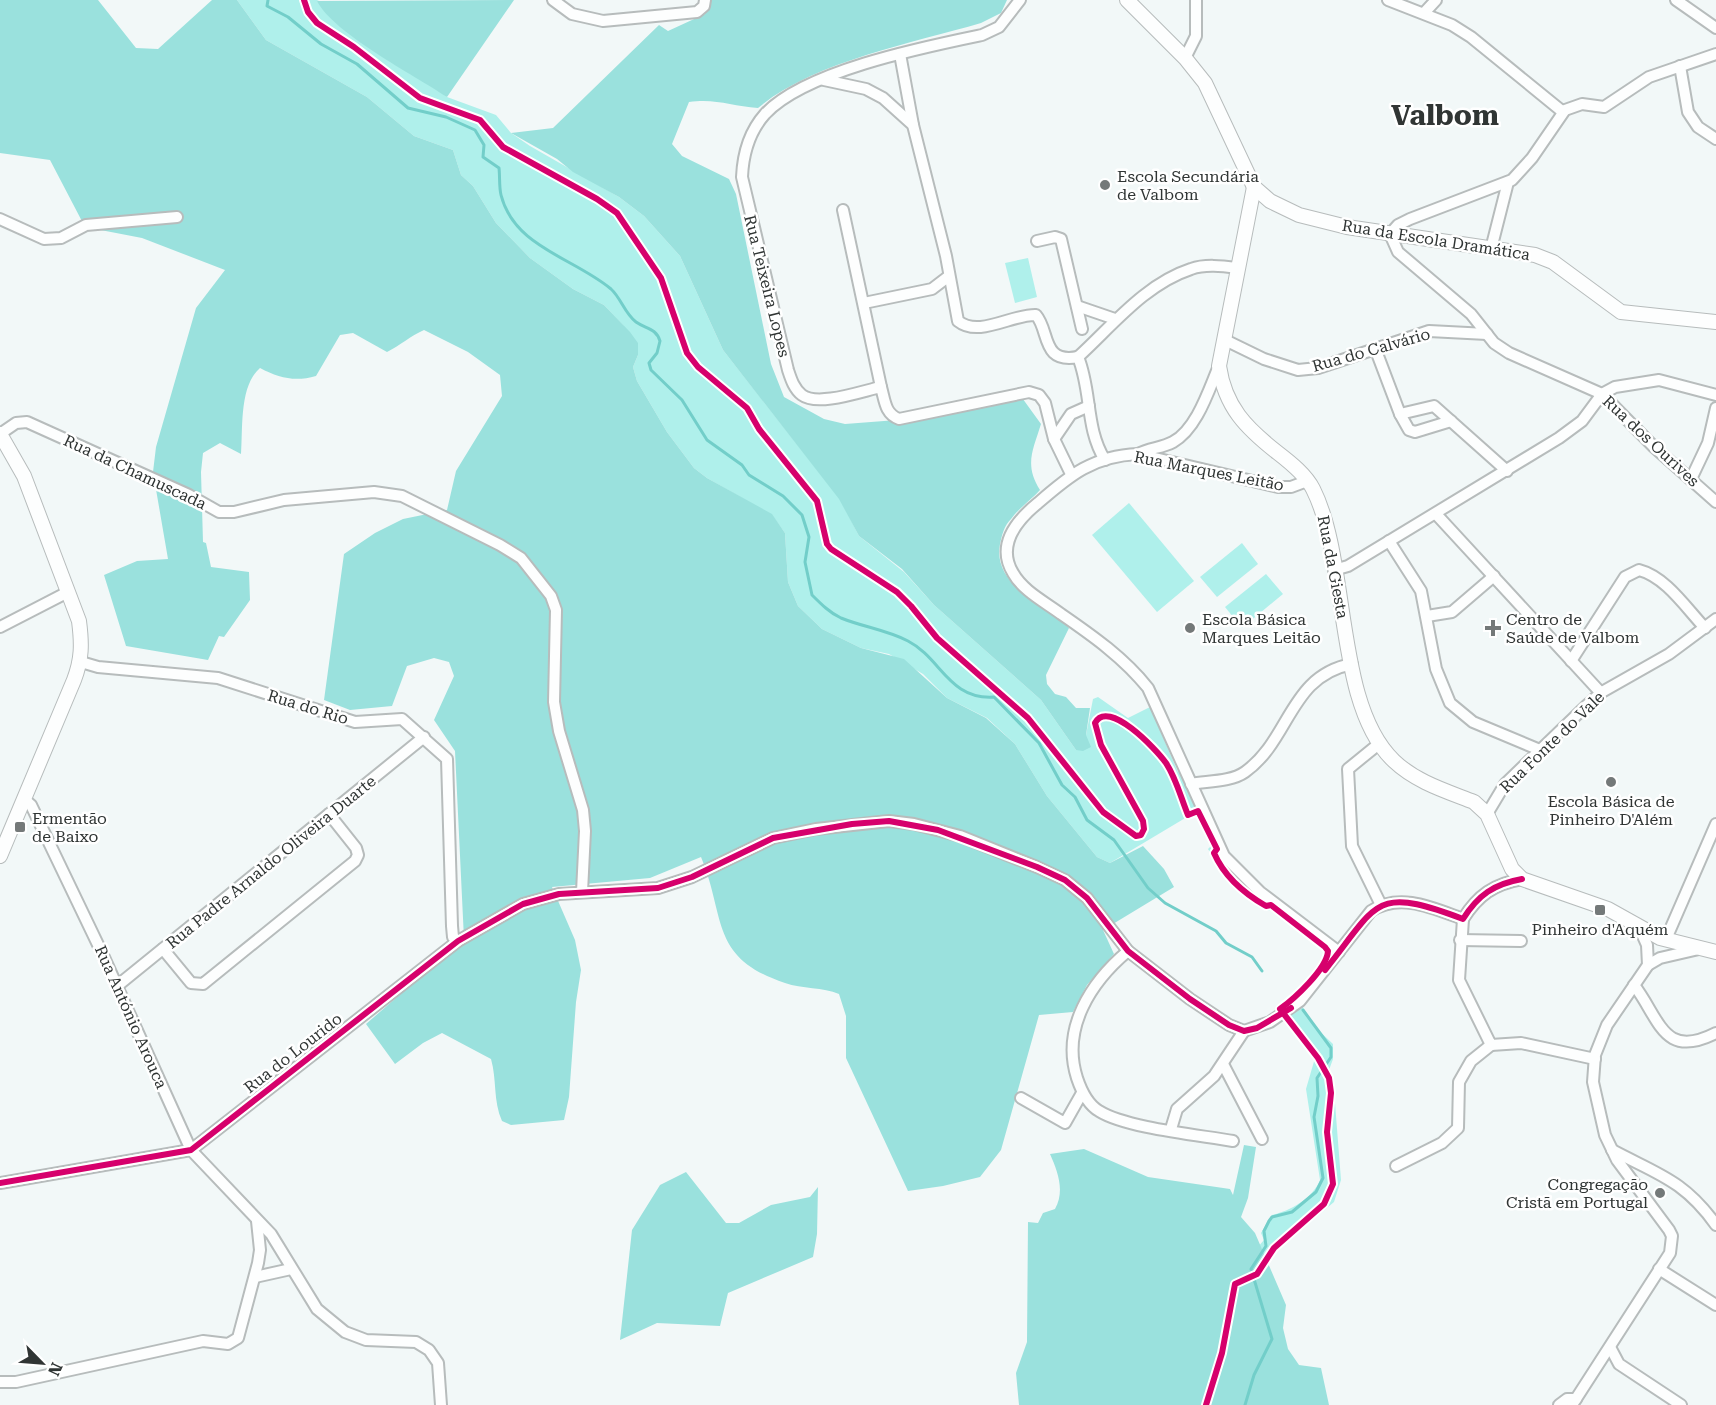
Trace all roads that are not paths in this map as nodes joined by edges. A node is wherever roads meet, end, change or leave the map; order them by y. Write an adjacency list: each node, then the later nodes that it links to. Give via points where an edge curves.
1 (553, 0): 2 (street, via 572,14 603,21 697,12)
2 (705, 0)
3 (1020, 0): 11 (street, Rua Teixeira Lopes, via 1011,15 990,31)
4 (1127, 0): 13 (street)
5 (1196, 0): 13 (street, via 1196,36)
6 (1388, 0): 9 (street)
7 (1436, 0): 9 (street)
8 (1676, 0): 10 (street)
9 (1424, 13): 16 (street, via 1472,37)
10 (1716, 28)
11 (900, 54): 15 (street, Rua Teixeira Lopes); 17 (street)
12 (1716, 54): 14 (street)
13 (1185, 58): 20 (street, via 1205,83)
14 (1680, 66): 16 (street, via 1649,77 1605,107 1582,104); 18 (street, via 1688,112)
15 (824, 80): 17 (street, via 866,89 883,98); 39 (street, Rua Teixeira Lopes, via 781,100 758,124 743,155 745,201 795,388 803,396 817,400)
16 (1563, 112): 19 (street, via 1532,158)
17 (913, 125): 28 (street)
18 (1716, 139)
19 (1508, 182): 24 (street, via 1410,219); 26 (street)
20 (1254, 187): 24 (street, Rua da Escola Dramática, via 1270,201 1299,215); 27 (street, Rua da Giesta)
21 (843, 210): 29 (street)
22 (177, 217): 23 (street, via 86,225 60,238 44,239)
23 (0, 219)
24 (1390, 234): 26 (street, Rua da Escola Dramática); 34 (street, Rua dos Ourives, via 1398,252 1472,314)
25 (1037, 241): 30 (street, via 1061,239)
26 (1491, 249): 32 (street, Rua da Escola Dramática, via 1535,255 1553,262 1621,312)
27 (1237, 268): 31 (street, via 1190,269 1162,283); 35 (street, Rua da Giesta)
28 (950, 276): 29 (street, via 932,289); 37 (street, via 958,321 967,328 1036,315 1050,348 1059,356)
29 (864, 303): 39 (street)
30 (1077, 306): 31 (street); 33 (street)
31 (1115, 319): 37 (street)
32 (1716, 322)
33 (1082, 329)
34 (1487, 334): 36 (street, Rua do Calvário, via 1429,331); 40 (street, Rua dos Ourives, via 1509,353)
35 (1225, 340): 36 (street, Rua do Calvário, via 1298,370 1318,368); 38 (street, Rua da Giesta)
36 (1375, 348): 44 (street)
37 (1078, 357): 42 (street, via 1088,386)
38 (1219, 366): 48 (street, via 1183,435); 53 (street, Rua da Giesta, via 1223,391 1236,412)
39 (881, 387): 47 (street, via 886,409 899,419 1029,392 1039,395 1045,403)
40 (1602, 394): 41 (street, via 1615,387 1659,380); 50 (street, via 1582,421); 52 (street, Rua dos Ourives)
41 (1716, 395)
42 (1089, 406): 47 (street, via 1071,414); 49 (street, via 1092,433)
43 (1716, 408): 52 (street, via 1708,443)
44 (1400, 414): 45 (street, via 1434,406); 45 (street, via 1409,430 1415,432)
45 (1451, 420): 50 (street)
46 (0, 434): 59 (street, via 24,476); 78 (street, Rua da Chamuscada, via 16,423 27,422 219,512 284,500 374,492 402,496 521,558 551,596 555,610 554,702 583,810)
47 (1054, 439): 51 (street)
48 (1138, 454): 49 (street, Rua Marques Leitão); 53 (street, Rua Marques Leitão, via 1278,487)
49 (1105, 460): 51 (street, Rua Marques Leitão)
50 (1507, 471): 55 (street)
51 (1071, 474): 71 (street, Rua Marques Leitão, via 1012,528 1008,561 1023,586 1131,666 1148,688)
52 (1691, 479): 54 (street, Rua dos Ourives)
53 (1307, 481): 57 (street, Rua da Giesta, via 1325,516)
54 (1716, 502)
55 (1436, 514): 56 (street); 58 (street)
56 (1389, 542): 57 (street); 60 (street, via 1421,591)
57 (1334, 570): 66 (street, Rua da Giesta)
58 (1494, 576): 60 (street, via 1452,612); 64 (street)
59 (68, 592): 62 (street); 65 (street, via 79,621)
60 (1427, 616): 70 (street, via 1436,669 1450,703 1473,722)
61 (1716, 619): 63 (street, Rua Fonte do Vale)
62 (0, 627)
63 (1705, 628): 64 (street, via 1661,581 1639,570 1625,577); 67 (street, Rua Fonte do Vale)
64 (1571, 661): 67 (street)
65 (81, 662): 68 (street, Rua do Rio, via 98,668 218,678 355,722 402,719); 72 (street)
66 (1352, 664): 69 (street, Rua da Giesta, via 1360,699); 71 (street, via 1328,669 1318,676 1271,743 1244,772)
67 (1601, 693): 70 (street, Rua Fonte do Vale)
68 (424, 737): 73 (street, Rua Padre Arnaldo Oliveira Duarte); 84 (street, Rua do Rio, via 447,759 453,937)
69 (1380, 742): 74 (street, Rua da Giesta, via 1392,760 1413,776 1474,802); 79 (street, via 1348,769 1352,846)
70 (1539, 750): 74 (street, Rua Fonte do Vale, via 1505,784)
71 (1191, 784): 89 (street, Rua Marques Leitão, via 1224,856 1239,874)
72 (24, 799): 76 (street); 92 (street, Rua António Arouca, via 31,805)
73 (329, 814): 86 (street, Rua Padre Arnaldo Oliveira Duarte); 86 (street, via 356,848 355,861 203,984 192,982)
74 (1487, 814): 77 (street, via 1512,869)
75 (1716, 824): 82 (street)
76 (0, 856)
77 (1522, 879): 80 (street, via 1491,888 1475,900); 81 (street, via 1608,909)
78 (582, 892): 84 (street, Rua do Lourido, via 523,904); 88 (street, Rua do Lourido, via 658,888 692,877 773,838 825,827 889,821 960,836 1065,880 1087,898)
79 (1381, 904): 80 (street, via 1410,902); 89 (street)
80 (1463, 919): 83 (street)
81 (1639, 927): 82 (street); 90 (street, via 1647,945)
82 (1666, 939): 87 (street)
83 (1460, 940): 85 (street); 95 (street, via 1459,980)
84 (458, 941): 103 (street, Rua do Lourido)
85 (1521, 941)
86 (163, 949): 92 (street, Rua Padre Arnaldo Oliveira Duarte)
87 (1709, 950): 90 (street, via 1660,958)
88 (1128, 951): 93 (street, Rua do Lourido, via 1190,999); 98 (street, via 1089,994 1073,1033 1071,1060)
89 (1339, 952): 93 (street, via 1290,1009 1270,1022)
90 (1648, 964): 91 (street)
91 (1634, 985): 94 (street, via 1660,1027 1680,1043 1690,1044); 96 (street, via 1607,1025)
92 (117, 986): 103 (street, Rua António Arouca)
93 (1244, 1031): 97 (street)
94 (1716, 1033)
95 (1491, 1045): 96 (street, via 1521,1043); 105 (street, via 1471,1061 1459,1082 1458,1128 1442,1143)
96 (1594, 1059): 104 (street, via 1593,1082)
97 (1223, 1064): 100 (street, via 1177,1109); 101 (street)
98 (1082, 1093): 99 (street, via 1065,1123); 100 (street, via 1099,1111 1142,1126)
99 (1021, 1098)
100 (1172, 1129): 102 (street)
101 (1262, 1139)
102 (1233, 1141)
103 (191, 1150): 107 (street, Rua do Lourido); 109 (street, Rua António Arouca)
104 (1611, 1150): 106 (street); 108 (street)
105 (1396, 1167)
106 (1656, 1170): 108 (street, via 1644,1173); 110 (street, via 1694,1198)
107 (0, 1183)
108 (1639, 1190): 112 (street, via 1672,1236 1670,1253)
109 (257, 1221): 111 (street, Rua António Arouca, via 271,1234); 113 (street, via 260,1250)
110 (1716, 1225)
111 (291, 1269): 113 (street); 120 (street, Rua António Arouca, via 317,1309 345,1332 366,1340 416,1342 429,1350 438,1363)
112 (1659, 1269): 114 (street); 115 (street)
113 (255, 1277): 118 (street, via 238,1338 228,1344 203,1341 16,1382)
114 (1716, 1305)
115 (1610, 1347): 116 (street); 117 (street)
116 (1599, 1364): 117 (street); 119 (street)
117 (1619, 1364): 122 (street)
118 (0, 1382)
119 (1574, 1402): 121 (street, via 1567,1399)
120 (441, 1405)
121 (1559, 1405)
122 (1681, 1405)

